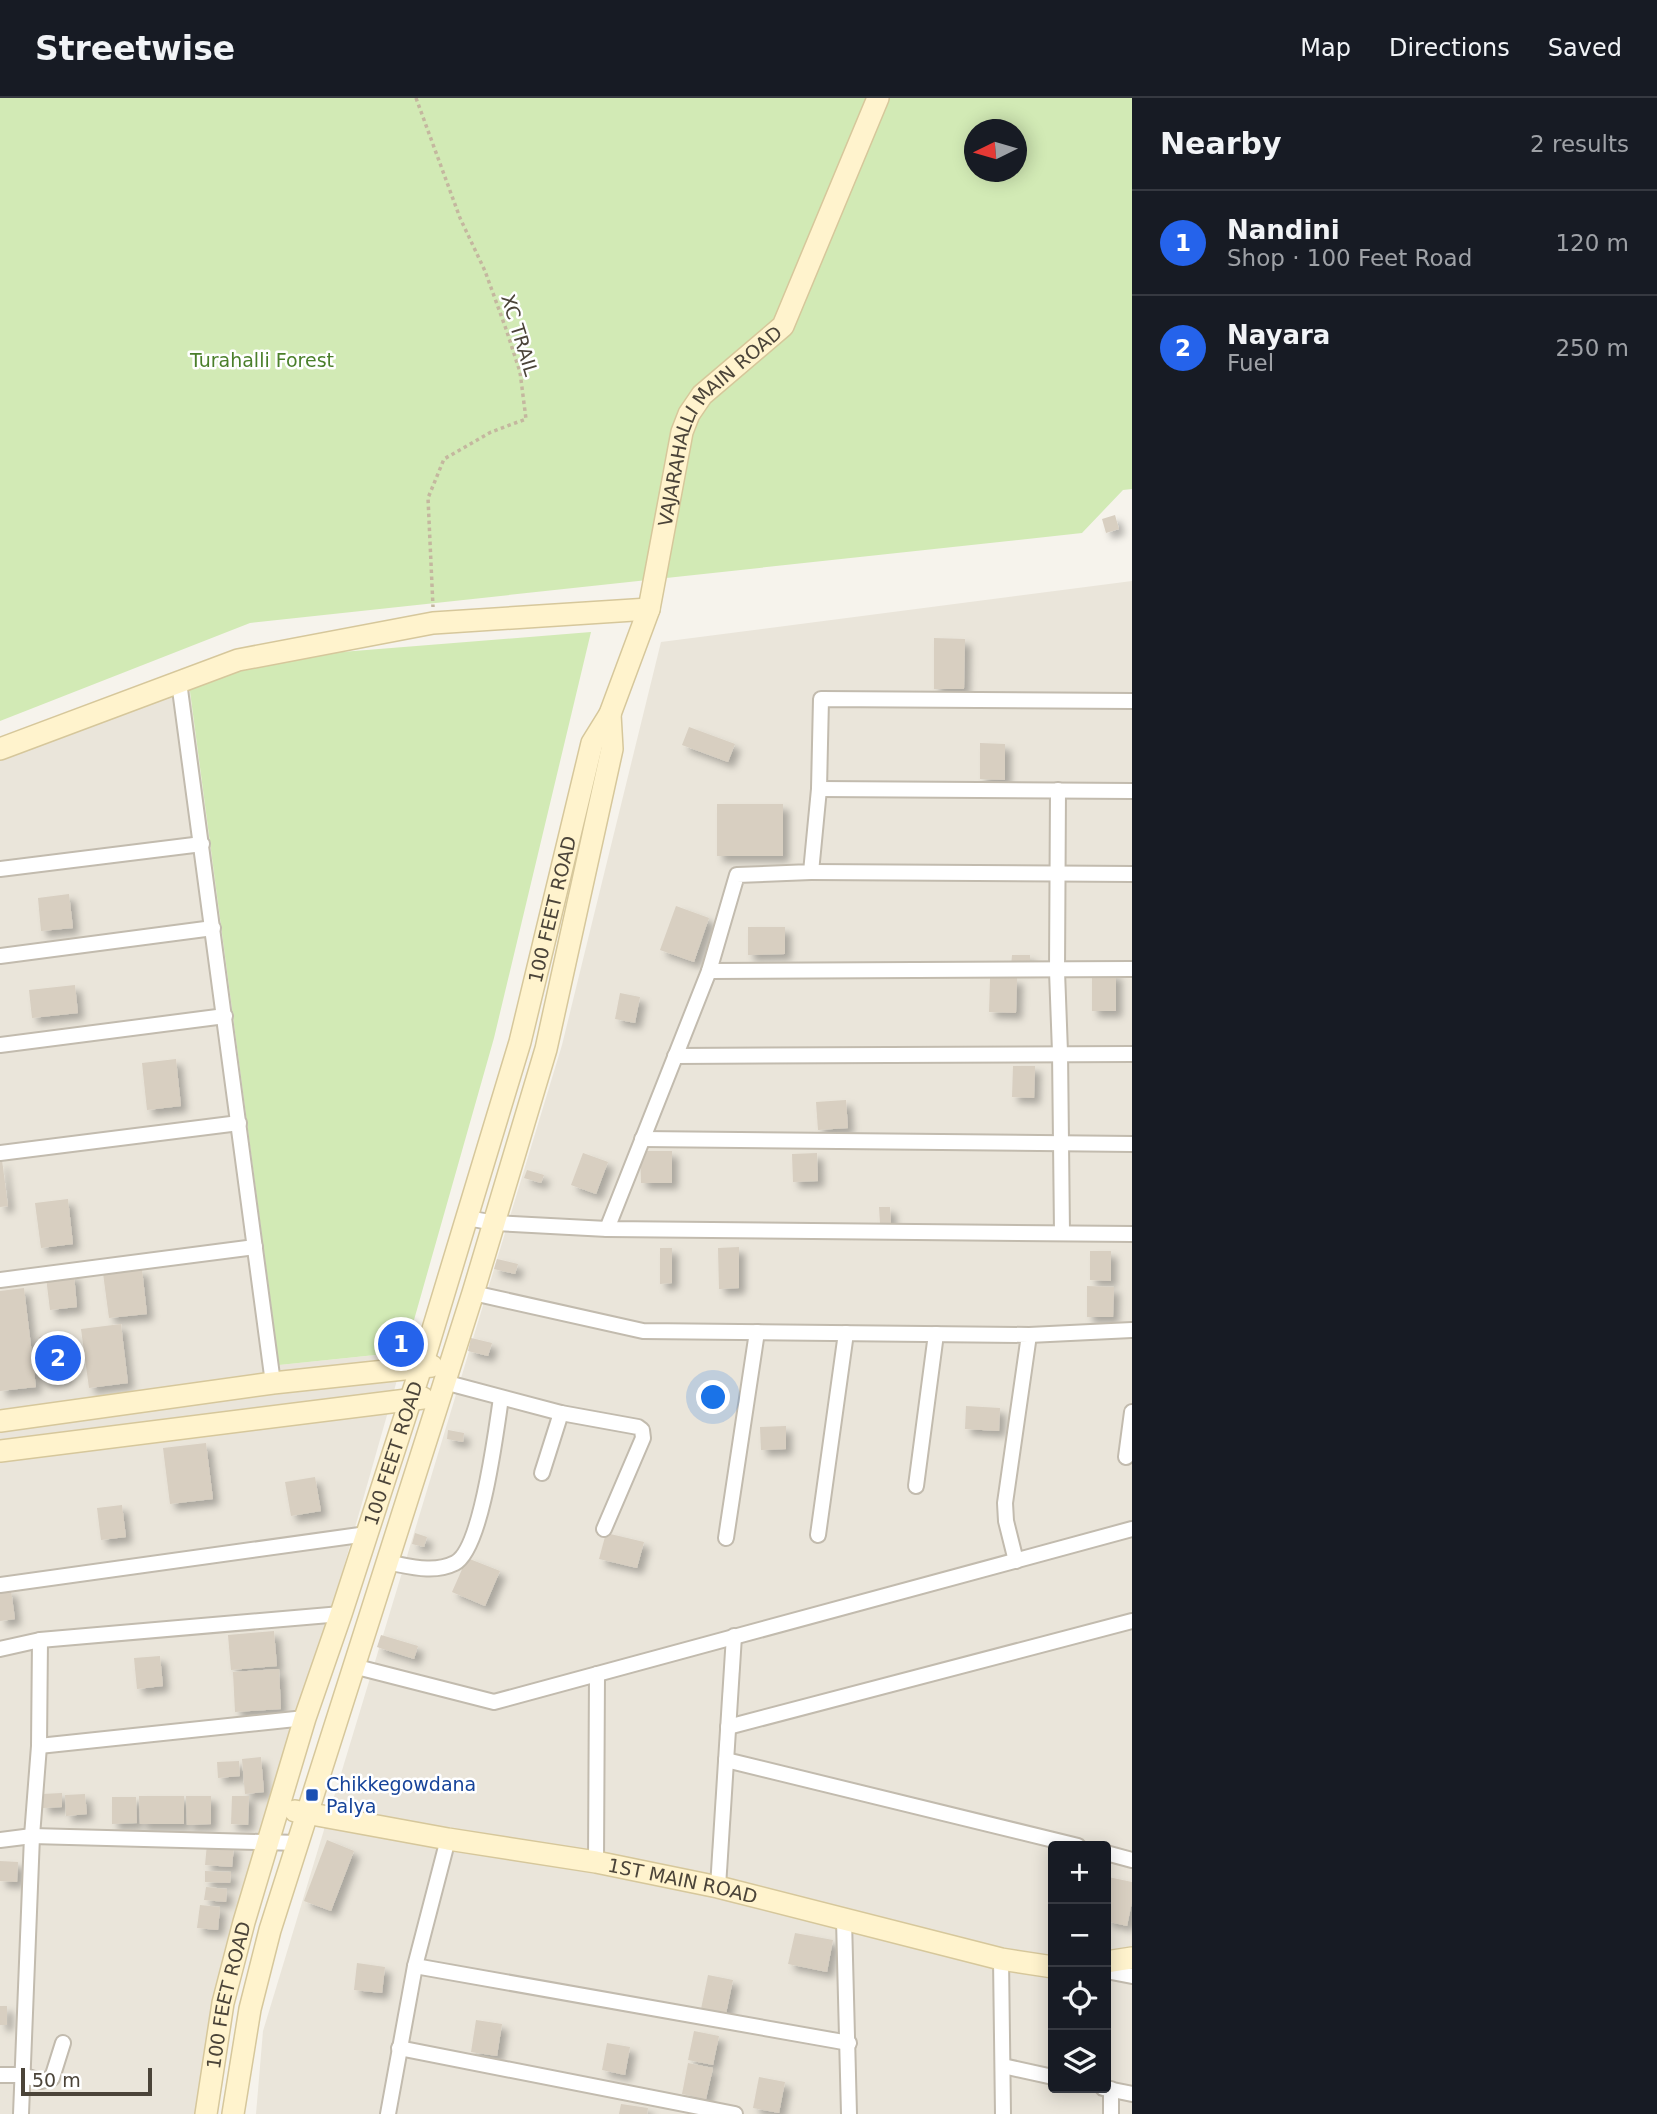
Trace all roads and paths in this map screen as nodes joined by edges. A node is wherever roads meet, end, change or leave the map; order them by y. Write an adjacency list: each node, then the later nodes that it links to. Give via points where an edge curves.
1 (416, 98): 4 (path, XC TRAIL, via 506,329 520,372 526,418 444,459 428,498)
2 (878, 98): 3 (main road, VAJARAHALLI MAIN ROAD, via 783,326 717,381 688,414)
3 (649, 608): 4 (main road); 7 (main road, 100 FEET ROAD)
4 (433, 623): 5 (main road, via 238,660)
5 (179, 682): 8 (main road); 12 (street)
6 (1132, 701): 9 (street, via 821,699)
7 (610, 714): 32 (main road, 100 FEET ROAD, via 592,743 520,1042); 33 (main road, 100 FEET ROAD, via 612,749 546,1049)
8 (0, 749)
9 (819, 789): 10 (street); 14 (street)
10 (1058, 790): 11 (street); 16 (street)
11 (1132, 791)
12 (202, 844): 13 (street); 17 (street)
13 (0, 869)
14 (811, 872): 16 (street); 20 (street, via 737,875)
15 (1132, 874): 16 (street)
16 (1059, 875): 21 (street)
17 (213, 928): 18 (street); 22 (street)
18 (0, 956)
19 (1132, 969): 21 (street)
20 (709, 971): 21 (street); 26 (street)
21 (1056, 971): 24 (street)
22 (225, 1016): 23 (street); 27 (street)
23 (0, 1045)
24 (1060, 1052): 25 (street); 26 (street); 29 (street)
25 (1132, 1054)
26 (675, 1056): 28 (street)
27 (239, 1123): 31 (street); 37 (street)
28 (642, 1139): 29 (street); 34 (street)
29 (1061, 1143): 30 (street); 35 (street)
30 (1132, 1143)
31 (0, 1153)
32 (467, 1218): 33 (street); 45 (main road, 100 FEET ROAD)
33 (495, 1223): 34 (street); 39 (main road, 100 FEET ROAD)
34 (607, 1228): 35 (street)
35 (1062, 1233): 36 (street)
36 (1132, 1234)
37 (255, 1247): 38 (street); 47 (street)
38 (0, 1280)
39 (473, 1293): 41 (street, via 643,1331); 46 (main road, 100 FEET ROAD)
40 (1132, 1330): 44 (street)
41 (757, 1332): 42 (street); 63 (street)
42 (845, 1333): 43 (street); 62 (street)
43 (936, 1334): 44 (street); 58 (street)
44 (1029, 1335): 64 (street, via 1005,1503)
45 (421, 1368): 46 (main road); 47 (main road); 49 (main road, 100 FEET ROAD)
46 (444, 1381): 48 (street); 49 (main road); 65 (main road, 100 FEET ROAD)
47 (273, 1383): 52 (main road)
48 (501, 1398): 51 (street); 65 (street, via 477,1528 461,1559 438,1569)
49 (410, 1400): 54 (main road); 61 (main road, 100 FEET ROAD)
50 (1132, 1412): 56 (street)
51 (562, 1413): 57 (street); 59 (street, via 638,1427 644,1433)
52 (45, 1415): 53 (main road); 54 (main road)
53 (0, 1421)
54 (48, 1445): 55 (main road)
55 (0, 1451)
56 (1126, 1457)
57 (542, 1473)
58 (916, 1486)
59 (604, 1529)
60 (1132, 1530): 64 (street)
61 (367, 1534): 66 (street); 67 (main road, 100 FEET ROAD)
62 (818, 1535)
63 (726, 1538)
64 (1016, 1561): 69 (street)
65 (386, 1562): 72 (main road, 100 FEET ROAD)
66 (0, 1585)
67 (341, 1614): 70 (street); 74 (main road, 100 FEET ROAD)
68 (1132, 1621): 75 (street)
69 (734, 1636): 73 (street); 75 (street)
70 (40, 1640): 71 (street); 76 (street)
71 (0, 1649)
72 (353, 1667): 73 (street, via 494,1702); 79 (main road, 100 FEET ROAD)
73 (597, 1674): 88 (street)
74 (305, 1718): 76 (street); 78 (main road, 100 FEET ROAD)
75 (728, 1727): 77 (street)
76 (38, 1746): 80 (street)
77 (726, 1760): 83 (street); 89 (street)
78 (279, 1808): 79 (main road, 1ST MAIN ROAD); 85 (main road, 100 FEET ROAD)
79 (308, 1814): 81 (main road, 1ST MAIN ROAD); 84 (main road, 100 FEET ROAD)
80 (32, 1836): 82 (street); 85 (street); 103 (street)
81 (448, 1839): 88 (main road, 1ST MAIN ROAD); 94 (street)
82 (0, 1840)
83 (1058, 1841)
84 (298, 1843): 85 (street); 110 (main road, 100 FEET ROAD, via 250,2009)
85 (269, 1844): 109 (main road, 100 FEET ROAD, via 223,2003)
86 (1111, 1854): 87 (street)
87 (1132, 1860)
88 (596, 1862): 89 (main road, 1ST MAIN ROAD)
89 (718, 1887): 90 (main road, 1ST MAIN ROAD)
90 (844, 1920): 92 (main road, 1ST MAIN ROAD); 99 (street)
91 (1132, 1958): 93 (main road)
92 (1001, 1959): 95 (main road, 1ST MAIN ROAD); 101 (street)
93 (1111, 1961)
94 (415, 1965): 99 (street); 100 (street)
95 (1048, 1966)
96 (1111, 1972): 97 (street)
97 (1132, 1976)
98 (63, 2043): 103 (street, via 52,2078 41,2081)
99 (849, 2043): 113 (street)
100 (399, 2048): 111 (street); 112 (street)
101 (1003, 2066): 104 (street); 114 (street)
102 (0, 2075): 103 (street)
103 (22, 2075): 108 (street)
104 (1048, 2076)
105 (1111, 2090): 107 (street)
106 (1108, 2093): 115 (street)
107 (1132, 2094)
108 (21, 2114)
109 (206, 2114)
110 (234, 2114)
111 (388, 2114)
112 (735, 2114)
113 (849, 2114)
114 (1003, 2114)
115 (1111, 2114)

